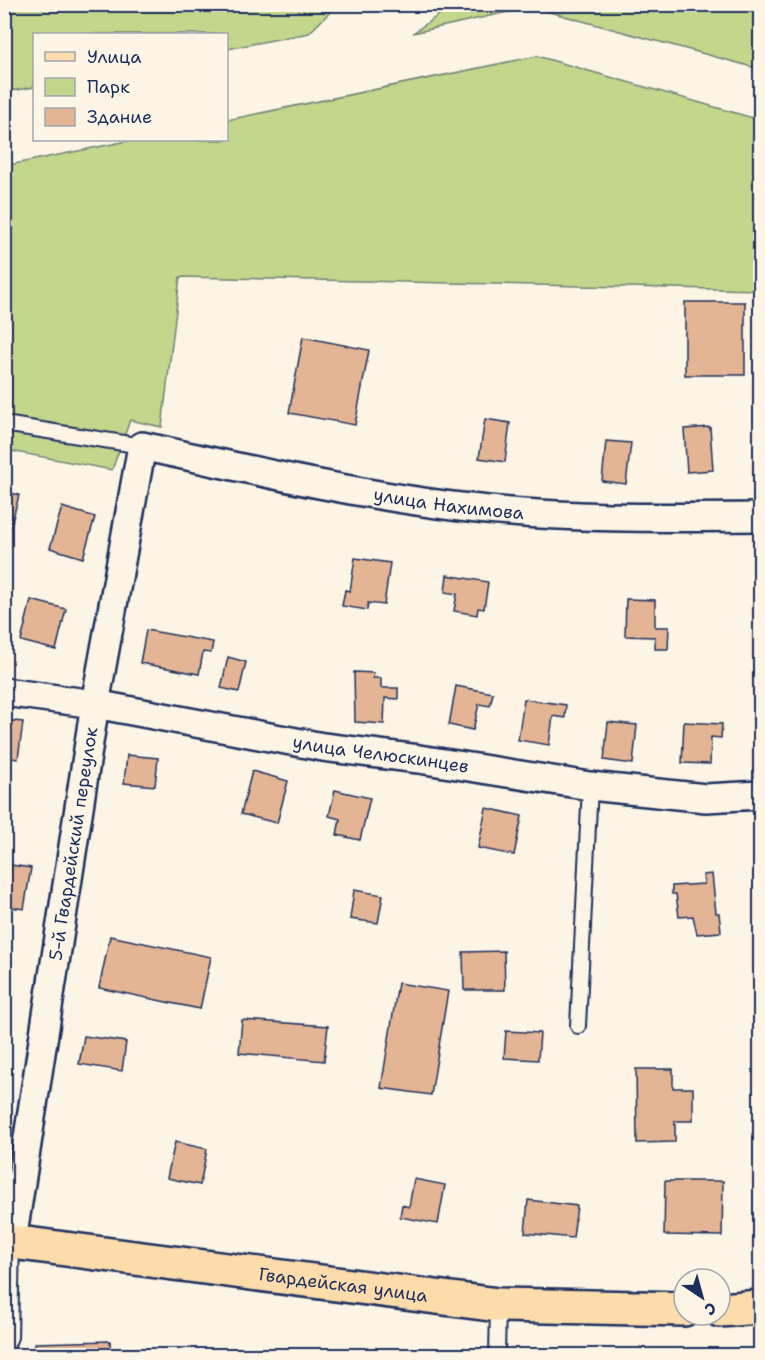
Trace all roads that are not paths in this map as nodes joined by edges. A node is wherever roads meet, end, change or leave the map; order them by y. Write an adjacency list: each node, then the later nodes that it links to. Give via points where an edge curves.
1 (4, 424): 2 (lane)
2 (142, 446): 3 (street, улица Нахимова, via 295,480 460,507 626,519); 5 (street, 5-й Гвардейский переулок)
3 (760, 517)
4 (4, 692): 5 (street, улица Челюскинцев)
5 (95, 705): 6 (street, улица Челюскинцев, via 323,747); 9 (street, 5-й Гвардейский переулок)
6 (590, 786): 7 (street, улица Челюскинцев, via 706,798); 8 (lane)
7 (760, 795)
8 (578, 1026)
9 (8, 1241): 10 (main road, Гвардейская улица); 14 (lane, via 10,1337)
10 (498, 1305): 12 (main road, Гвардейская улица); 15 (lane)
11 (760, 1307): 13 (main road)
12 (672, 1309)
13 (732, 1309)
14 (4, 1352)
15 (497, 1356)

